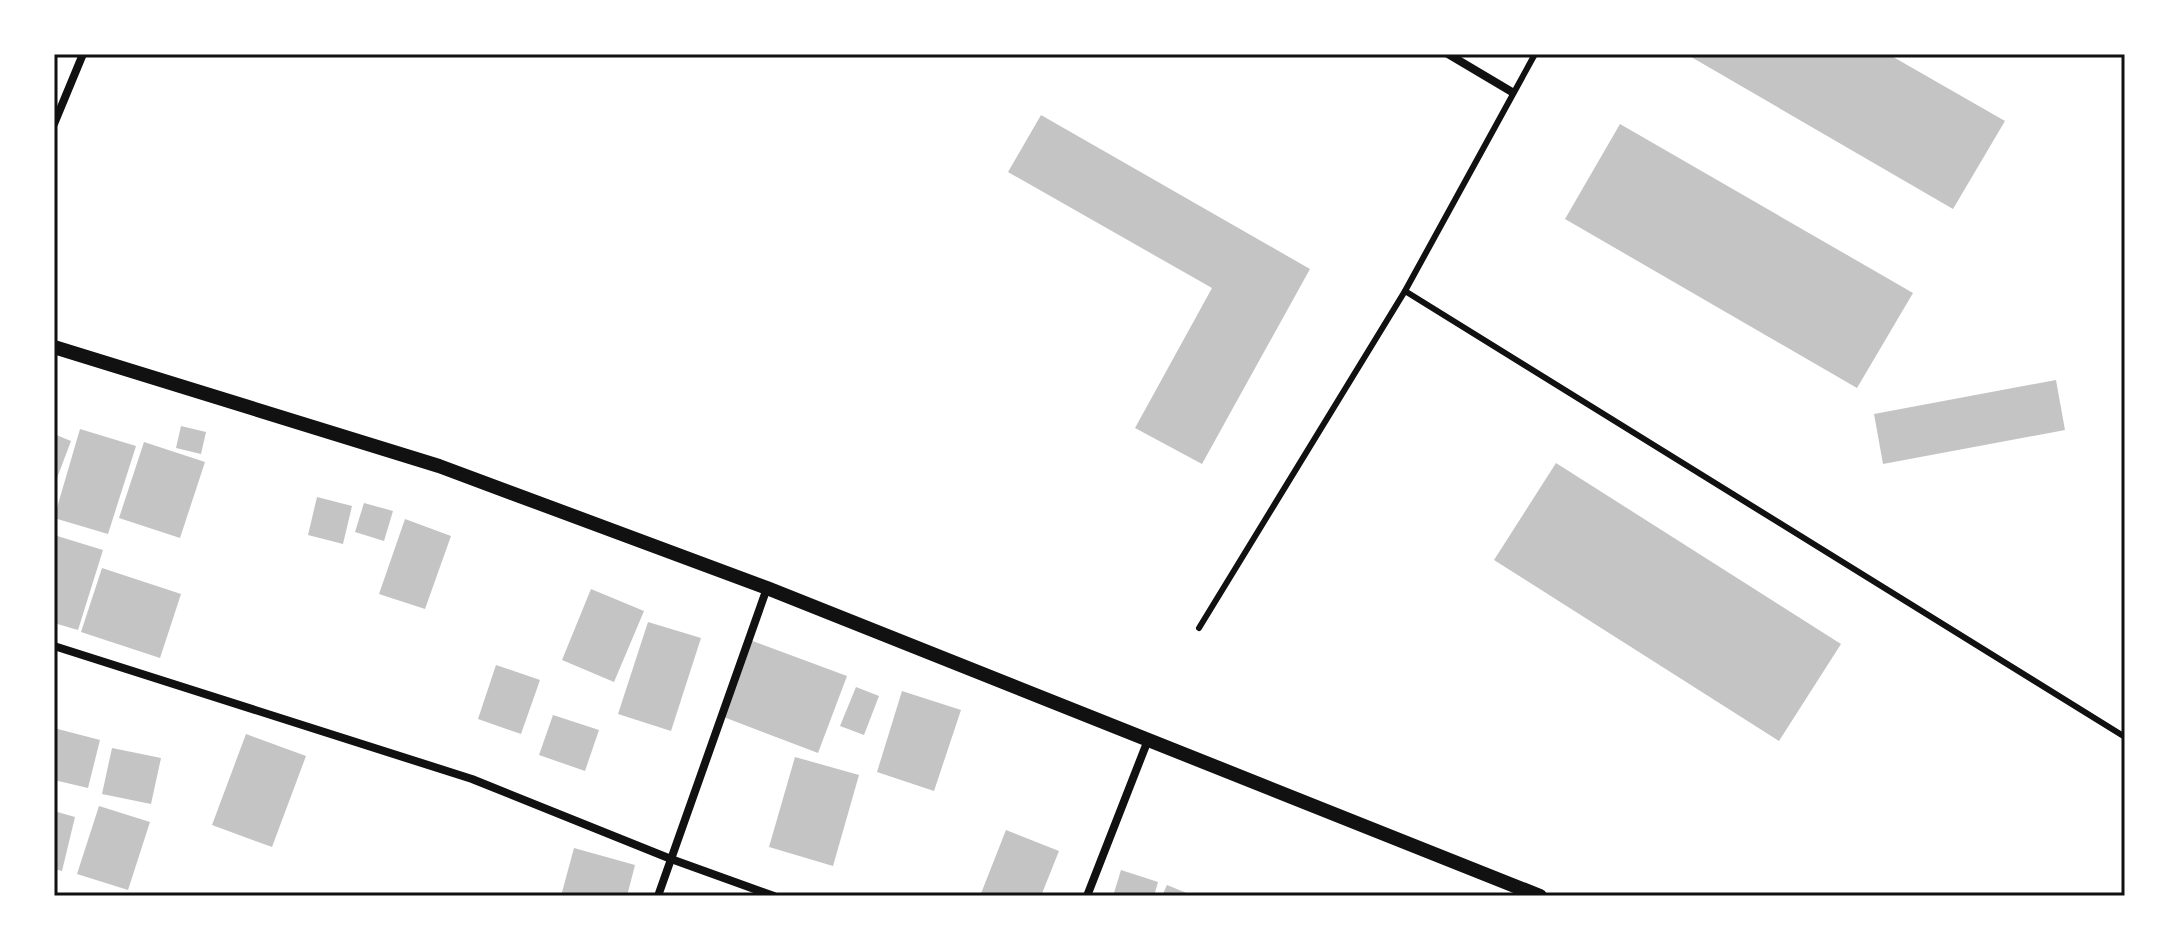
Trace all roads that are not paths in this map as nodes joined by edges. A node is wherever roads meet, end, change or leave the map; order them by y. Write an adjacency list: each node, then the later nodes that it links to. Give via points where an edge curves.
1 (83, 54): 5 (street)
2 (1448, 54): 4 (street)
3 (1535, 54): 4 (lane)
4 (1512, 92): 6 (lane)
5 (54, 124)
6 (1405, 291): 9 (lane); 11 (lane)
7 (54, 347): 8 (street, via 439,466)
8 (767, 588): 12 (street); 13 (street)
9 (1199, 628)
10 (54, 646): 13 (street, via 472,779)
11 (2125, 737)
12 (1148, 740): 16 (street); 17 (street)
13 (671, 859): 14 (street); 15 (street)
14 (658, 896)
15 (774, 896)
16 (1087, 896)
17 (1540, 896)

